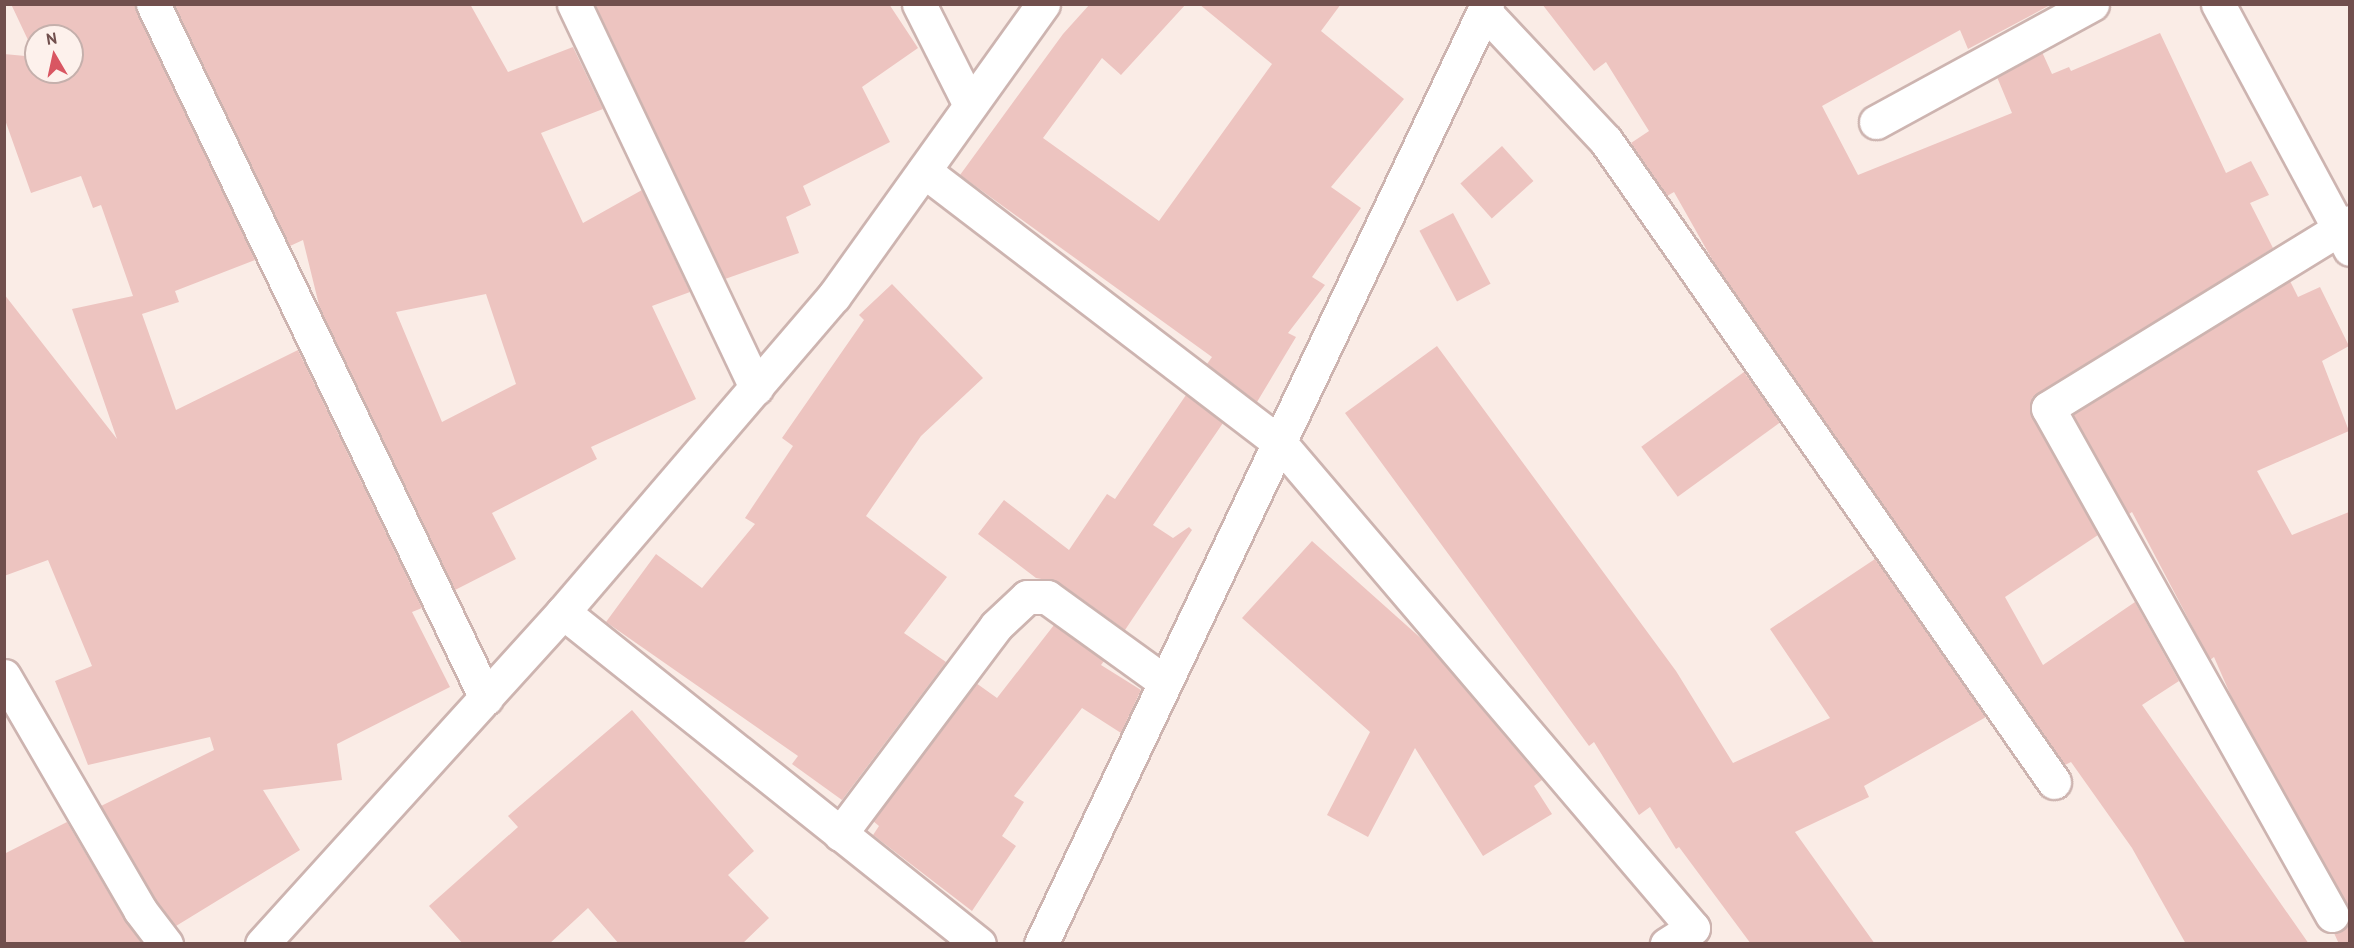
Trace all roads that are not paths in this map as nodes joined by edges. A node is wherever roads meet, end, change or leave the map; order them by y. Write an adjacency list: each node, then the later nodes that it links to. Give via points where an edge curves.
1 (153, 4): 17 (street)
2 (574, 4): 12 (street)
3 (919, 4): 8 (street)
4 (1043, 4): 8 (street)
5 (2092, 4): 9 (street)
6 (2218, 4): 11 (street)
7 (1485, 8): 13 (street); 18 (street, via 1606,141)
8 (970, 105): 10 (street)
9 (1876, 122)
10 (924, 171): 12 (street, via 834,296); 13 (street)
11 (2346, 233): 20 (street, via 2048,408)
12 (756, 388): 14 (street)
13 (1279, 442): 16 (street); 25 (street, via 1693,928)
14 (563, 612): 17 (street); 19 (street)
15 (4, 676): 22 (street, via 140,910)
16 (1165, 682): 19 (street, via 1047,597 1027,597 996,626); 24 (street)
17 (486, 698): 21 (street)
18 (2054, 782)
19 (840, 834): 23 (street)
20 (2332, 915)
21 (281, 938)
22 (166, 944)
23 (979, 944)
24 (1041, 944)
25 (1667, 944)

